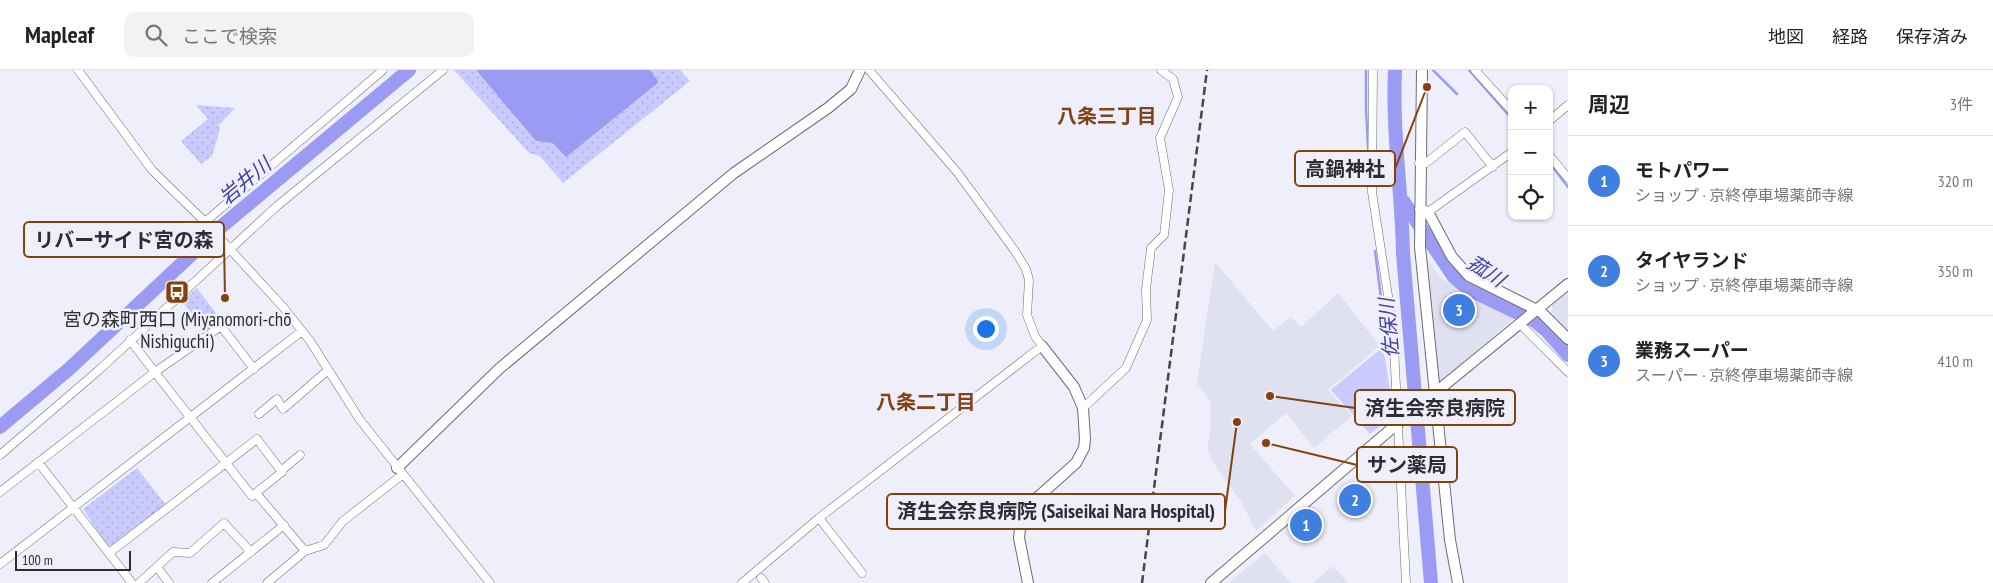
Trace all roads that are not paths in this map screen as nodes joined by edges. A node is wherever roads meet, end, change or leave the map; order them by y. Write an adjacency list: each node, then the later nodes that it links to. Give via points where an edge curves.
1 (78, 70): 19 (street, via 152,170)
2 (383, 70): 19 (street)
3 (442, 70): 20 (street)
4 (860, 70): 42 (street, via 850,89 828,108 734,173 500,368)
5 (869, 70): 27 (street, via 957,172 1026,269 1029,280 1027,315)
6 (1161, 70): 33 (street, via 1173,79 1178,97 1160,138 1169,190 1164,235 1151,248 1146,288 1147,320 1126,368)
7 (1373, 70): 36 (street, via 1372,192 1393,328)
8 (1422, 70): 15 (street)
9 (1475, 70): 11 (street)
10 (1568, 105): 12 (street)
11 (1508, 107)
12 (1553, 118)
13 (1508, 155): 16 (street)
14 (1553, 160): 17 (street)
15 (1420, 163): 16 (street, via 1426,162 1465,132); 18 (street)
16 (1493, 167): 18 (street)
17 (1568, 178)
18 (1424, 210): 22 (street, via 1452,257 1469,276); 32 (street, via 1420,246)
19 (207, 223): 20 (street)
20 (228, 247): 24 (street); 26 (street)
21 (1568, 284): 22 (street)
22 (1534, 312): 23 (street); 25 (street, via 1541,312)
23 (1521, 323): 31 (street); 32 (street)
24 (302, 331): 28 (street); 29 (street)
25 (1568, 339)
26 (130, 340): 30 (street); 37 (street)
27 (1042, 346): 33 (street, via 1074,387); 46 (street)
28 (254, 369): 30 (street, via 222,326); 35 (street)
29 (327, 371): 34 (street, via 283,409 277,399); 42 (street)
30 (155, 372): 35 (street); 39 (street)
31 (1568, 372)
32 (1433, 397): 36 (street); 64 (street)
33 (1082, 408): 61 (street, via 1085,439 1081,456 1072,468 1028,506 1021,518 1019,538)
34 (259, 414)
35 (189, 417): 40 (street); 45 (street)
36 (1400, 423): 62 (street); 63 (street)
37 (0, 455)
38 (300, 455): 41 (street)
39 (38, 462): 43 (street); 45 (street)
40 (226, 464): 41 (street, via 257,439); 44 (street, via 252,496); 50 (street)
41 (281, 471): 44 (street)
42 (399, 471): 48 (street, via 343,522 324,545); 59 (street)
43 (0, 492)
44 (256, 493): 47 (street)
45 (74, 507): 50 (street); 51 (street)
46 (819, 518): 53 (street); 60 (street)
47 (284, 525): 48 (street); 49 (street)
48 (305, 551): 58 (street)
49 (251, 552): 52 (street, via 224,523 190,553 173,552); 57 (street)
50 (109, 553): 54 (street)
51 (0, 564)
52 (157, 567): 55 (street); 56 (street)
53 (862, 573)
54 (132, 583)
55 (139, 583)
56 (169, 583)
57 (212, 583)
58 (267, 583)
59 (490, 583)
60 (742, 583)
61 (1028, 583)
62 (1211, 583)
63 (1406, 583)
64 (1458, 583)

